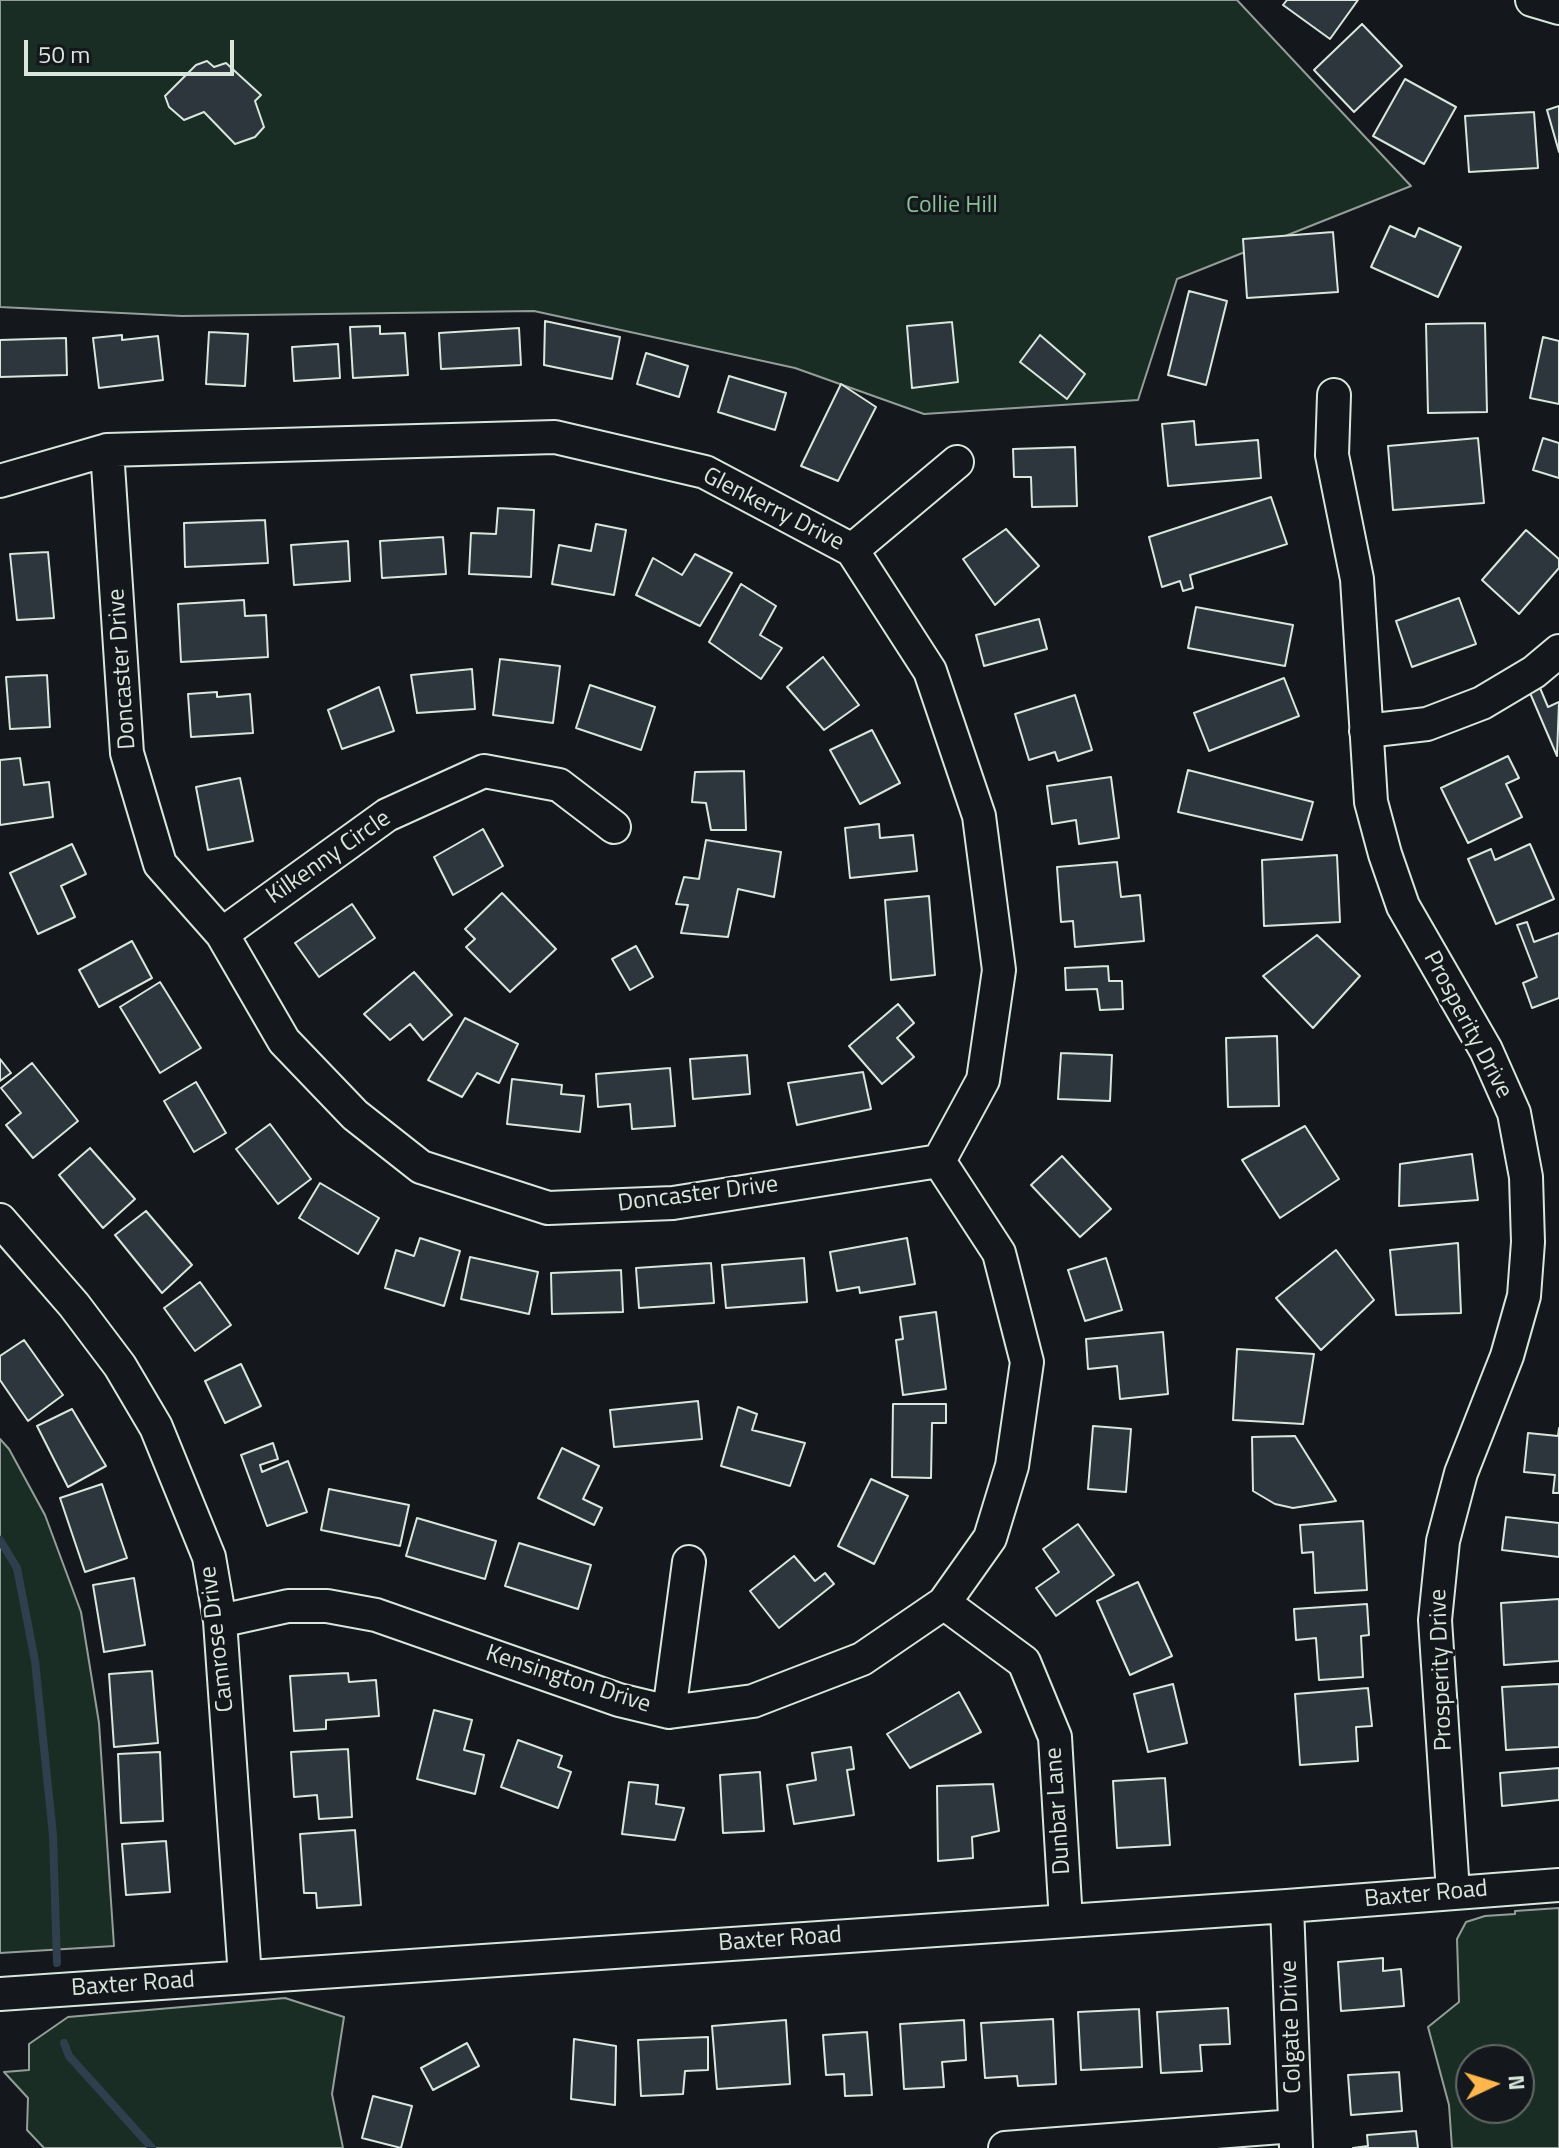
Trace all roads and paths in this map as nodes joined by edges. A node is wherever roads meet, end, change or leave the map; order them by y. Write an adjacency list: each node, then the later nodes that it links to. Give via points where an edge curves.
1 (1532, 0): 2 (street)
2 (1559, 8)
3 (1334, 395): 9 (street, Prosperity Drive, via 1332,455 1357,579)
4 (107, 450): 6 (street, Glenkerry Drive); 7 (street, Glenkerry Drive, via 555,437 705,472); 11 (street, Doncaster Drive, via 127,753 160,864)
5 (957, 462): 7 (street)
6 (0, 481)
7 (852, 550): 12 (street, Glenkerry Drive, via 930,671 979,816 999,970 983,1080)
8 (1559, 651): 9 (street, via 1482,703 1427,724)
9 (1366, 731): 19 (street, Prosperity Drive, via 1371,802 1403,906 1486,1050 1514,1113 1526,1177 1524,1296 1507,1356 1461,1473 1441,1557 1435,1620)
10 (614, 827): 11 (street, Kilkenny Circle, via 559,785 484,771 387,815)
11 (222, 934): 12 (street, Doncaster Drive, via 284,1041 355,1115 421,1167 534,1204 548,1208 673,1203)
12 (939, 1161): 15 (street, Kensington Drive, via 999,1253 1027,1362 1012,1466 990,1538)
13 (0, 1220): 16 (street, Camrose Drive, via 120,1366 156,1427 209,1557)
14 (689, 1562): 17 (street)
15 (944, 1603): 17 (street, Kensington Drive, via 862,1659 753,1701); 21 (street, Dunbar Lane, via 1024,1662 1055,1737)
16 (220, 1621): 17 (street, Kensington Drive, via 288,1606 376,1615 619,1700); 22 (street, Camrose Drive)
17 (669, 1712)
18 (1559, 1885): 19 (street, Baxter Road)
19 (1453, 1892): 20 (street, Baxter Road)
20 (1287, 1906): 21 (street, Baxter Road); 24 (street, Colgate Drive)
21 (1066, 1921): 22 (street, Baxter Road)
22 (245, 1977): 23 (street, Baxter Road)
23 (0, 1994)
24 (1296, 2137): 25 (street)
25 (1005, 2148)

